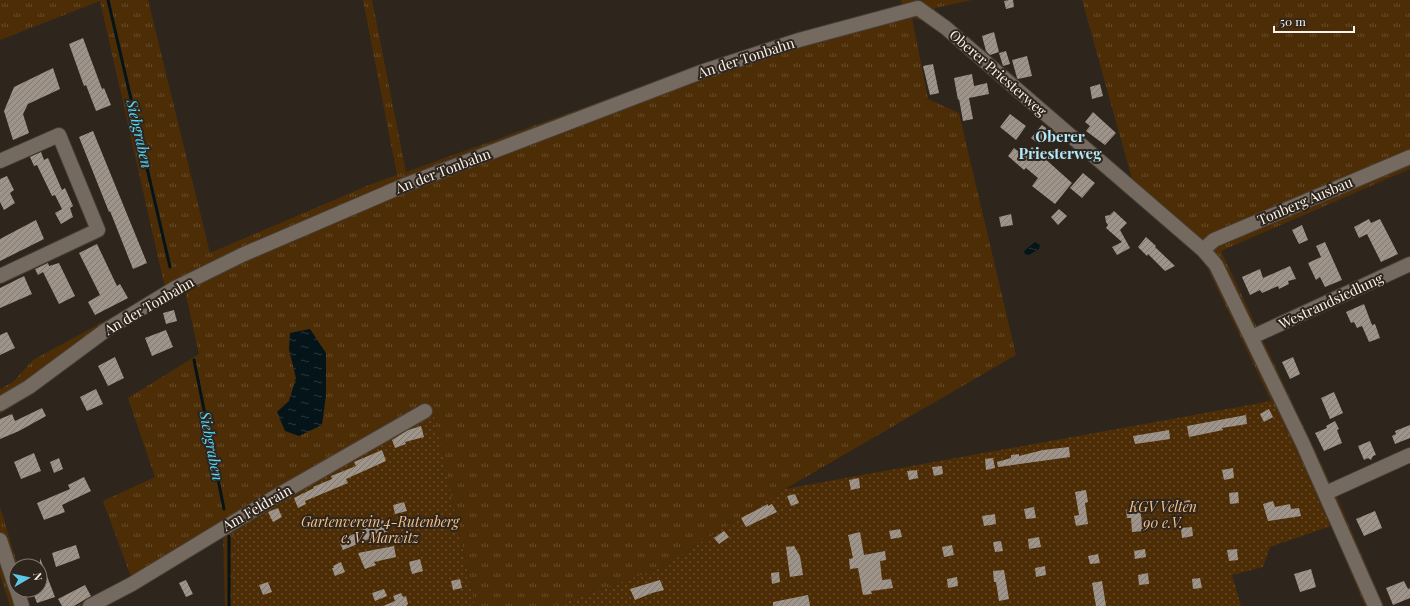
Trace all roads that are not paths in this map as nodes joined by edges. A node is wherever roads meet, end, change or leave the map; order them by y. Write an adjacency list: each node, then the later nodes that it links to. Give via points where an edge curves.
1 (918, 8): 4 (street, Oberer Priesterweg, via 946,28); 8 (street, An der Tonbahn, via 799,40 701,72 405,185 242,255 175,288 106,330 29,387)
2 (1410, 157): 4 (street, Tonberg Ausbau, via 1214,240)
3 (0, 161): 6 (street, via 59,135 98,230)
4 (1203, 250): 7 (street, via 1216,265)
5 (1410, 264): 7 (street, Westrandsiedlung)
6 (0, 276)
7 (1252, 337): 11 (street)
8 (0, 404)
9 (425, 411): 14 (street, Am Feldrain, via 280,494 132,584)
10 (1410, 455): 11 (street)
11 (1326, 493): 15 (street)
12 (0, 540): 13 (street)
13 (8, 564)
14 (90, 606)
15 (1376, 606)

